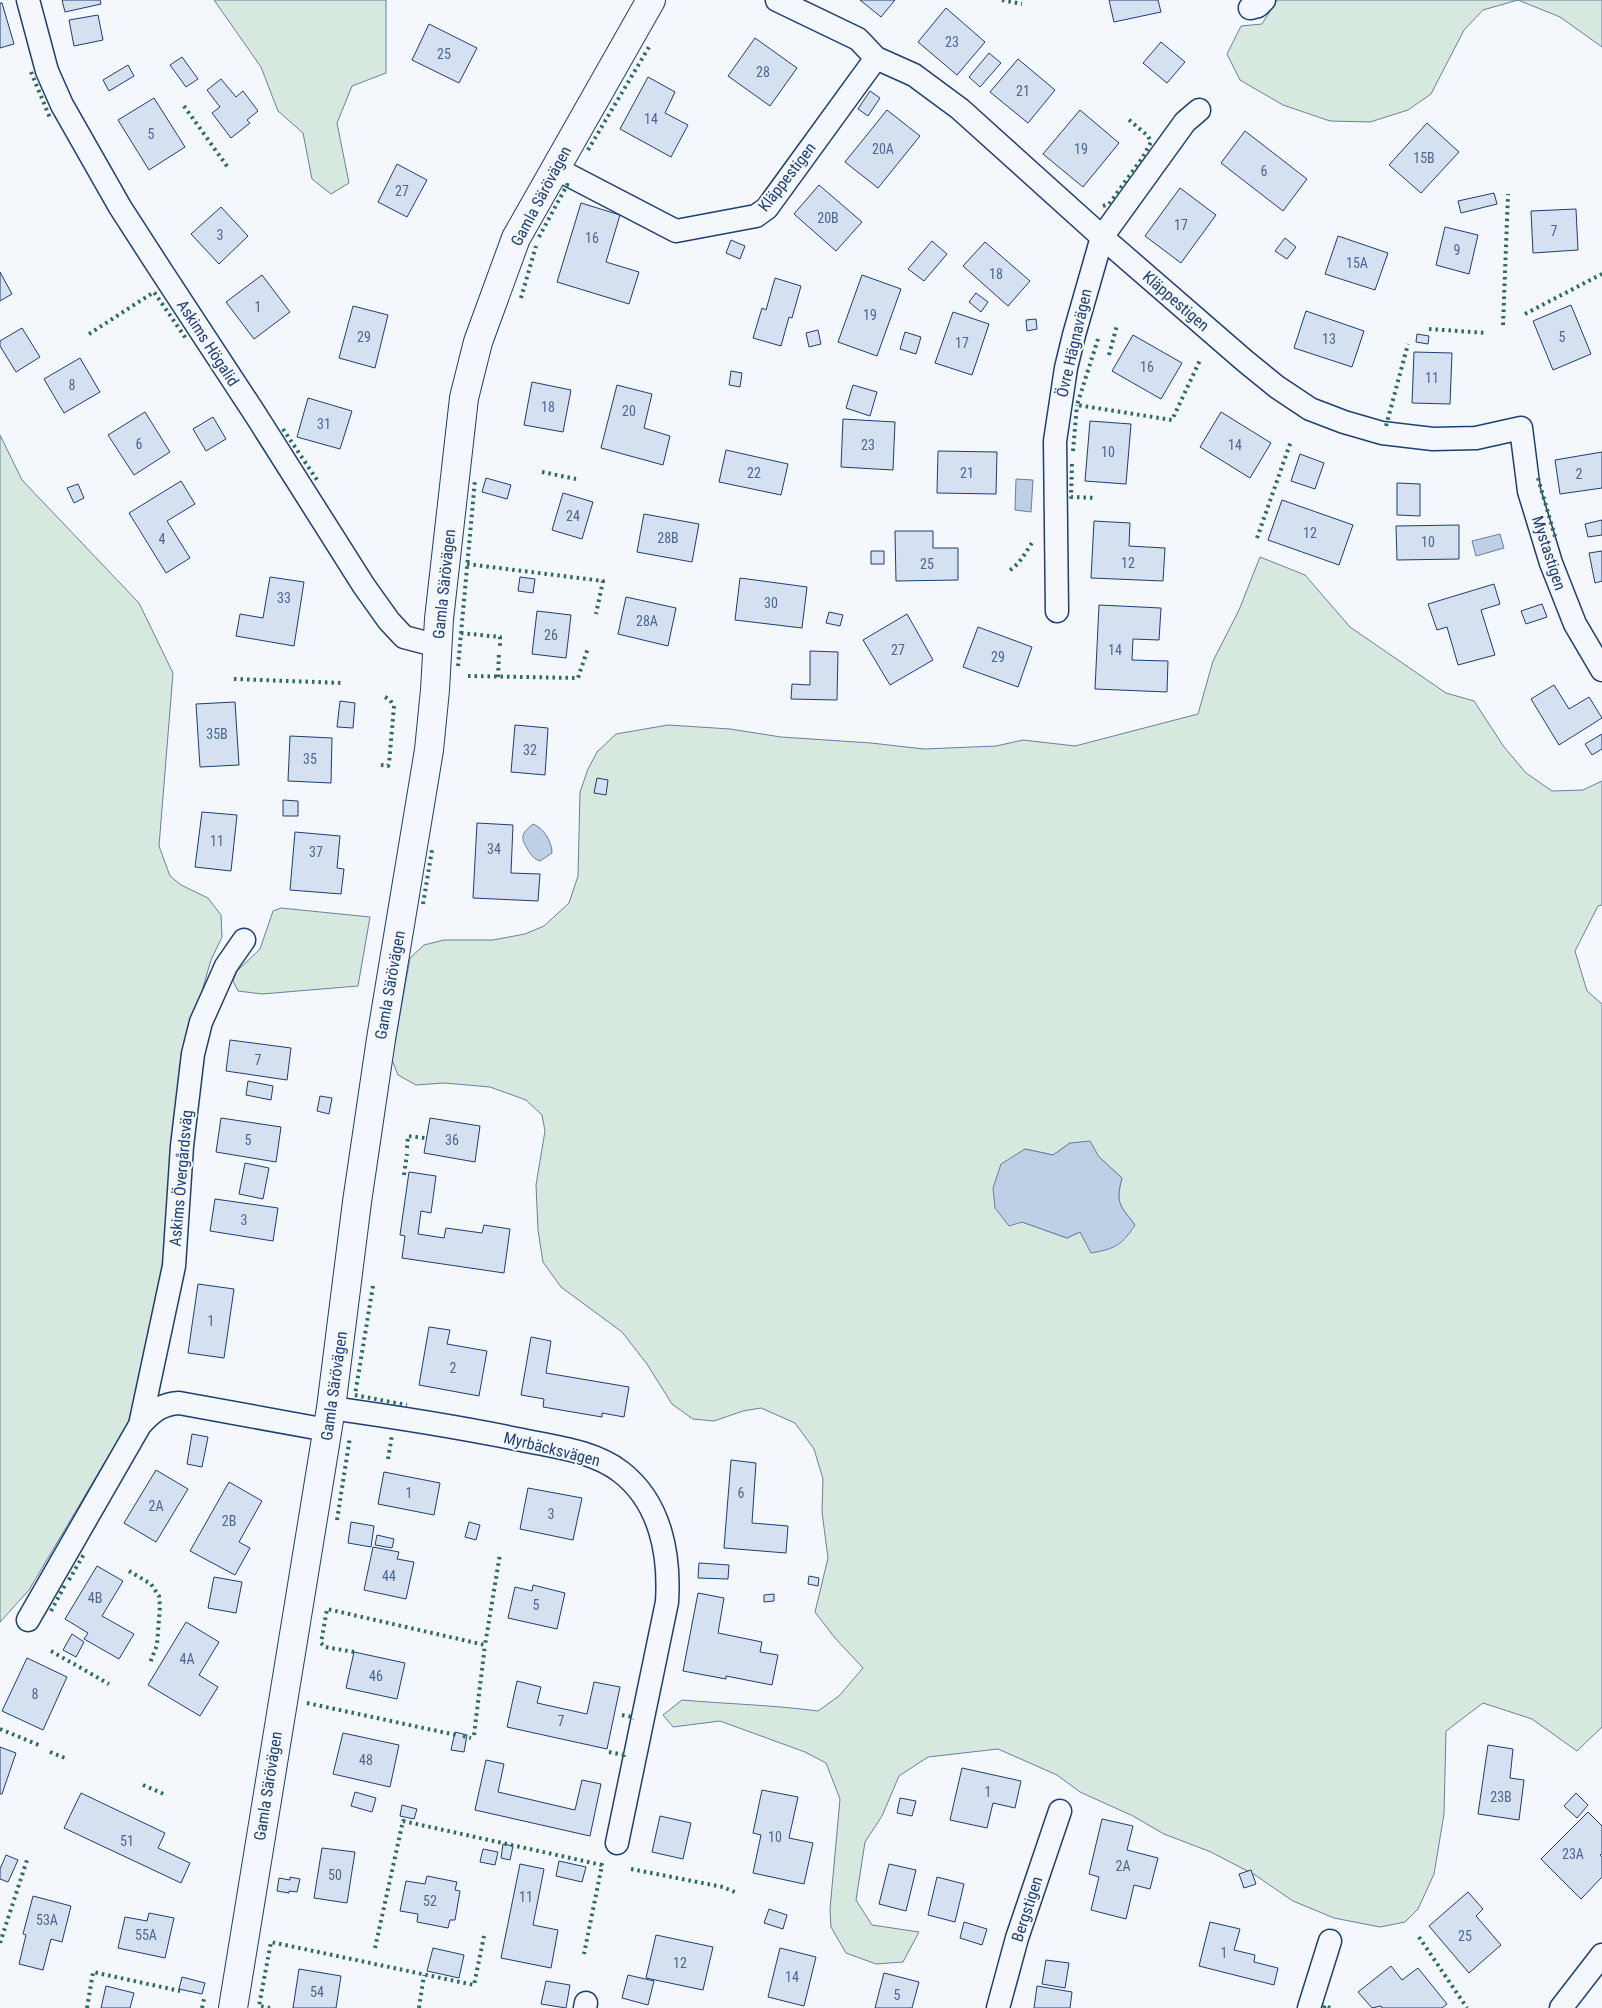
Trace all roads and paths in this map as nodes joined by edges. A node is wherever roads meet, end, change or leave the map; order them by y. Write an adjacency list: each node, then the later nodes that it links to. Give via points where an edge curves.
1 (28, 0): 10 (street, Askims Högalid, via 47,71 62,105 125,215 388,621 404,637)
2 (651, 0): 6 (street, Gamla Särövägen)
3 (778, 0): 4 (street, Kläppestigen, via 858,39)
4 (876, 58): 6 (street, Kläppestigen, via 767,208 756,216 676,231); 7 (street, Kläppestigen, via 914,75 960,109)
5 (1199, 110): 7 (street, Övre Hägnavägen, via 1185,122)
6 (554, 168): 10 (street, Gamla Särövägen, via 516,238 478,342 464,398)
7 (1102, 237): 8 (street, Kläppestigen, via 1245,361 1310,409 1382,433 1433,439 1476,438); 9 (street, Övre Hägnavägen, via 1074,335 1055,441)
8 (1521, 428): 11 (street, Mystastigen, via 1529,491 1550,563 1575,624)
9 (1057, 611)
10 (438, 646): 13 (street, Gamla Särövägen, via 429,750 356,1202)
11 (1602, 670)
12 (244, 940): 14 (street, Askims Övergårdsväg, via 226,966 202,1022 193,1054 182,1146 174,1266)
13 (329, 1419): 14 (street, Askims Övergårdsväg, via 179,1403 158,1408); 17 (street, Myrbäcksvägen, via 489,1433 565,1449 607,1463 622,1473 648,1501 658,1520 667,1562 667,1602); 20 (street, Gamla Särövägen)
14 (140, 1425): 15 (street, Askims Övergårdsväg)
15 (28, 1620)
16 (1060, 1811): 21 (street, Bergstigen, via 1017,1938)
17 (617, 1843)
18 (1330, 1940): 22 (street)
19 (1602, 1955): 23 (street)
20 (233, 2008)
21 (998, 2008)
22 (1309, 2008)
23 (1561, 2008)

